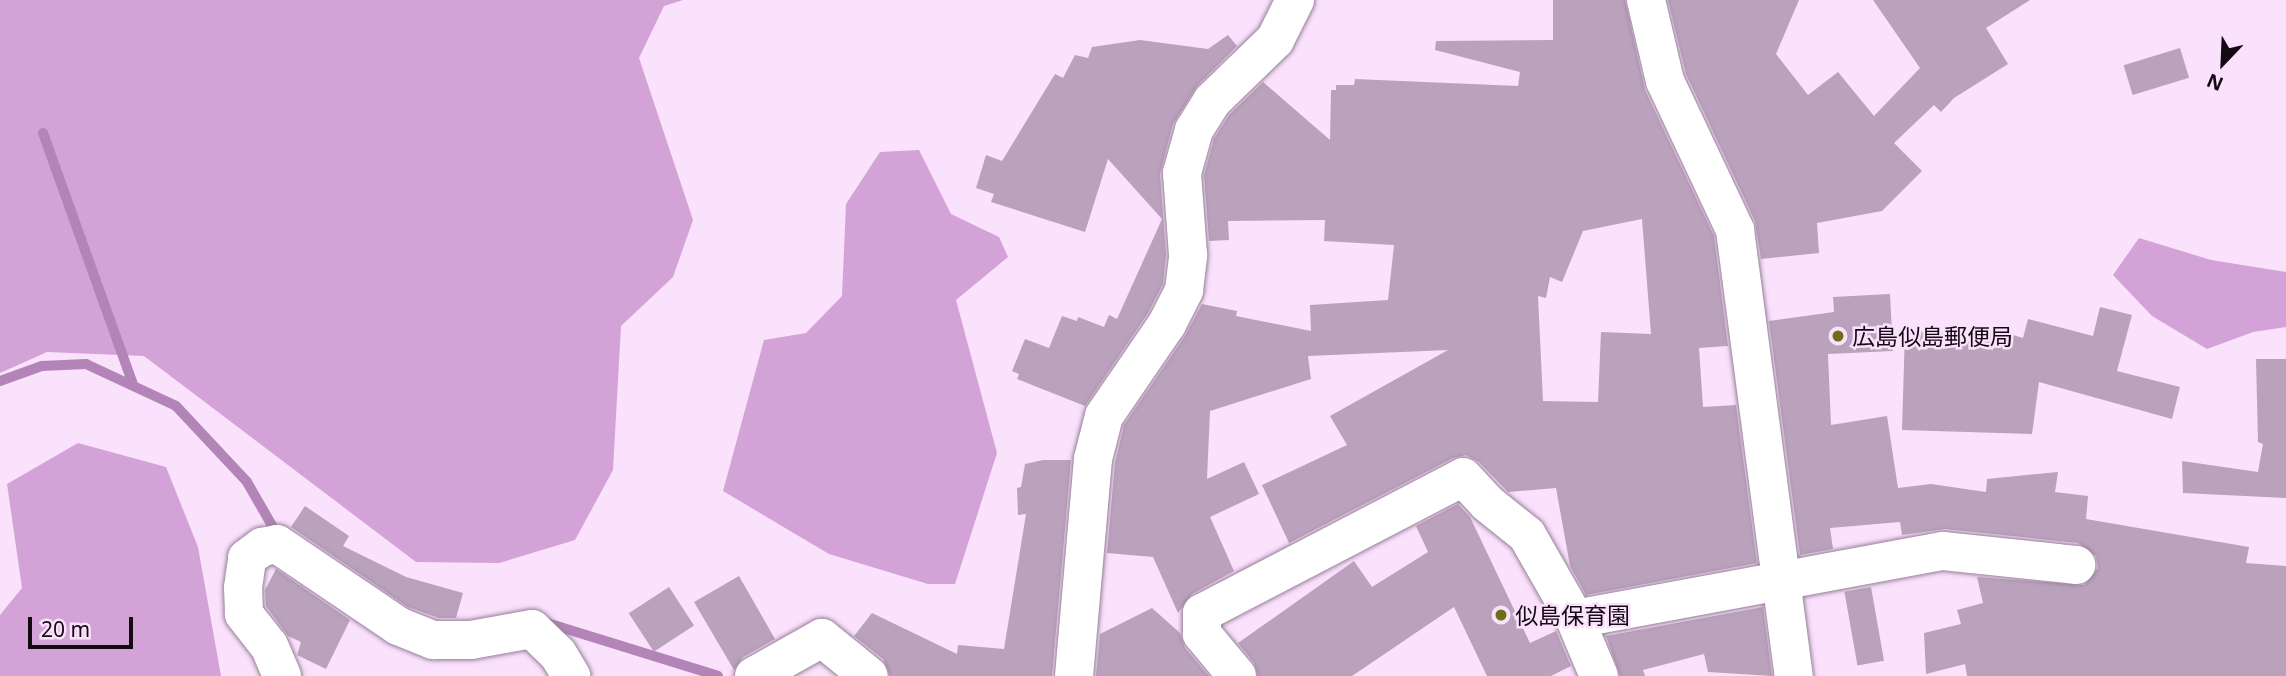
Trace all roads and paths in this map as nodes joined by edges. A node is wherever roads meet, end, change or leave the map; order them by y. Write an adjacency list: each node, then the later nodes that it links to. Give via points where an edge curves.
1 (1296, 0): 10 (street, via 1275,40 1212,102 1194,130 1182,173 1188,255 1184,290 1167,324 1104,416 1093,459)
2 (1646, 0): 4 (street, via 1665,81 1735,230)
3 (2076, 565): 4 (street, via 1943,551)
4 (1780, 584): 5 (street); 13 (street)
5 (1575, 619): 11 (street, via 1527,534 1463,477 1202,613 1202,634); 12 (street)
6 (282, 676): 7 (street, via 269,646 244,614 247,558 276,544 398,626 433,640 471,640 532,629 558,654)
7 (571, 676)
8 (754, 676): 9 (street, via 822,638)
9 (869, 676)
10 (1074, 676)
11 (1237, 676)
12 (1599, 676)
13 (1794, 676)

